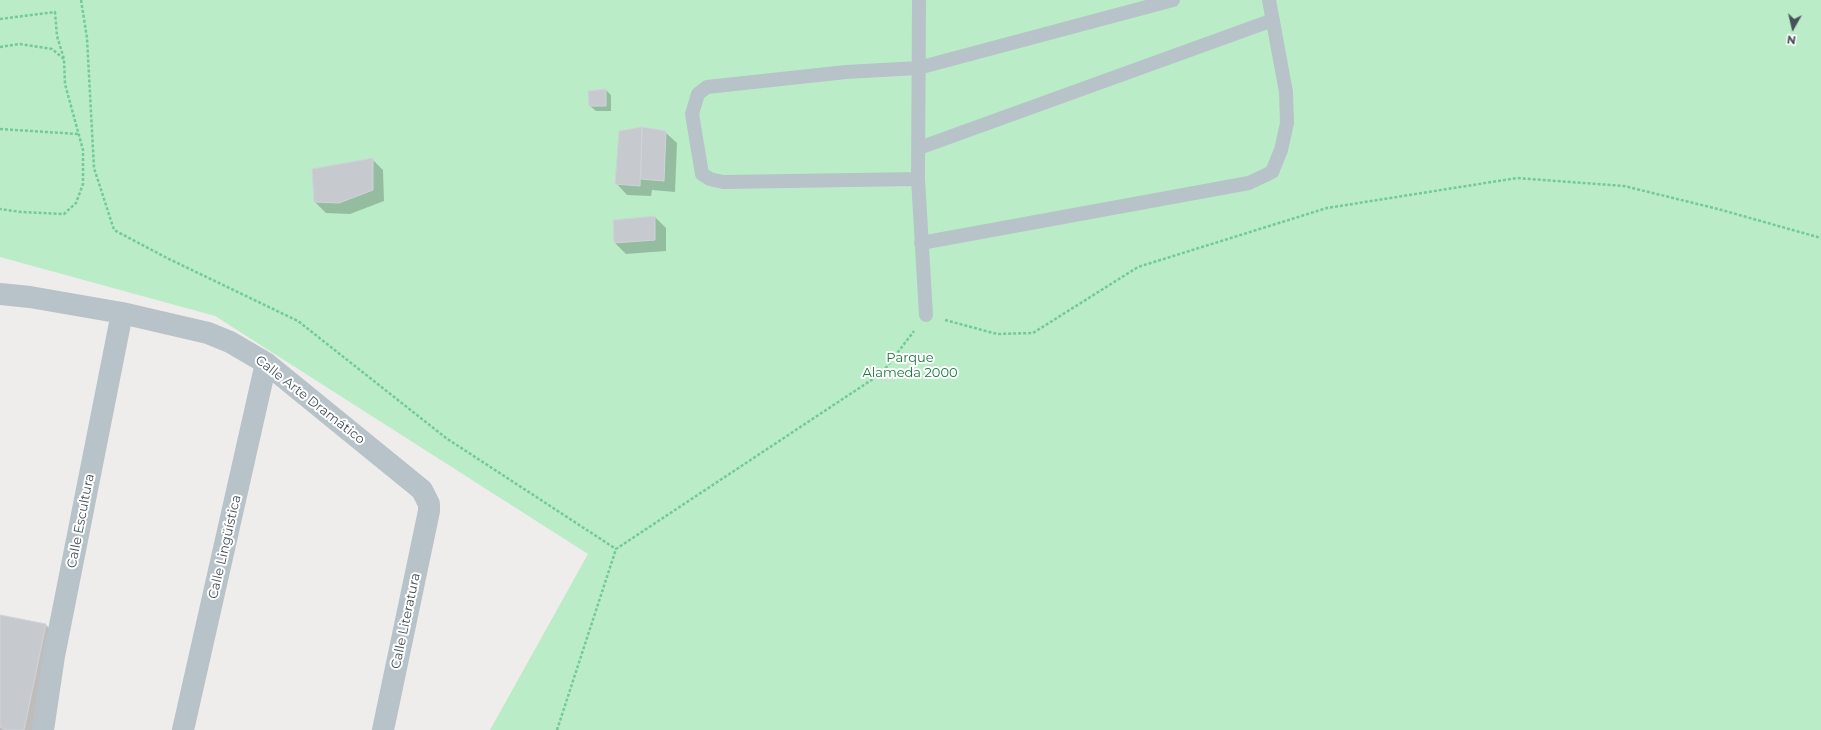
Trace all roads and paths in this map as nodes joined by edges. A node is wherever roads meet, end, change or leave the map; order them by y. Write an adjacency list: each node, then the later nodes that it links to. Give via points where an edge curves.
1 (81, 0): 22 (path, via 87,38 94,168 114,230 166,258 298,321 446,438)
2 (919, 0): 9 (lane)
3 (1173, 0): 9 (lane)
4 (1269, 0): 6 (lane)
5 (0, 19): 8 (path, via 54,12 57,36)
6 (1273, 20): 12 (lane); 16 (lane, via 1286,92 1287,123 1281,150 1272,172 1249,183)
7 (0, 47): 8 (path, via 20,44 52,49)
8 (64, 59): 11 (path, via 65,84)
9 (918, 68): 12 (lane); 13 (lane, via 846,72 707,87 698,94 692,114 702,174 710,179 723,182)
10 (0, 129): 11 (path)
11 (78, 134): 14 (path, via 83,150 83,184 76,202 64,214)
12 (919, 148): 13 (lane)
13 (918, 179): 16 (lane)
14 (0, 209)
15 (1821, 238): 19 (path, via 1624,186 1517,178 1327,208 1138,267 1033,333 997,334)
16 (921, 243): 19 (lane)
17 (0, 294): 18 (street, Calle Arte Dramático)
18 (122, 313): 20 (street, Calle Arte Dramático, via 208,333 230,342); 23 (street, Calle Escultura, via 54,656)
19 (926, 315): 22 (path, via 882,374)
20 (266, 363): 21 (street, Calle Arte Dramático, via 422,490 429,504); 24 (street, Calle Lingüística)
21 (429, 511): 25 (street, Calle Literatura)
22 (616, 549): 26 (path)
23 (43, 730)
24 (183, 730)
25 (383, 730)
26 (557, 730)

